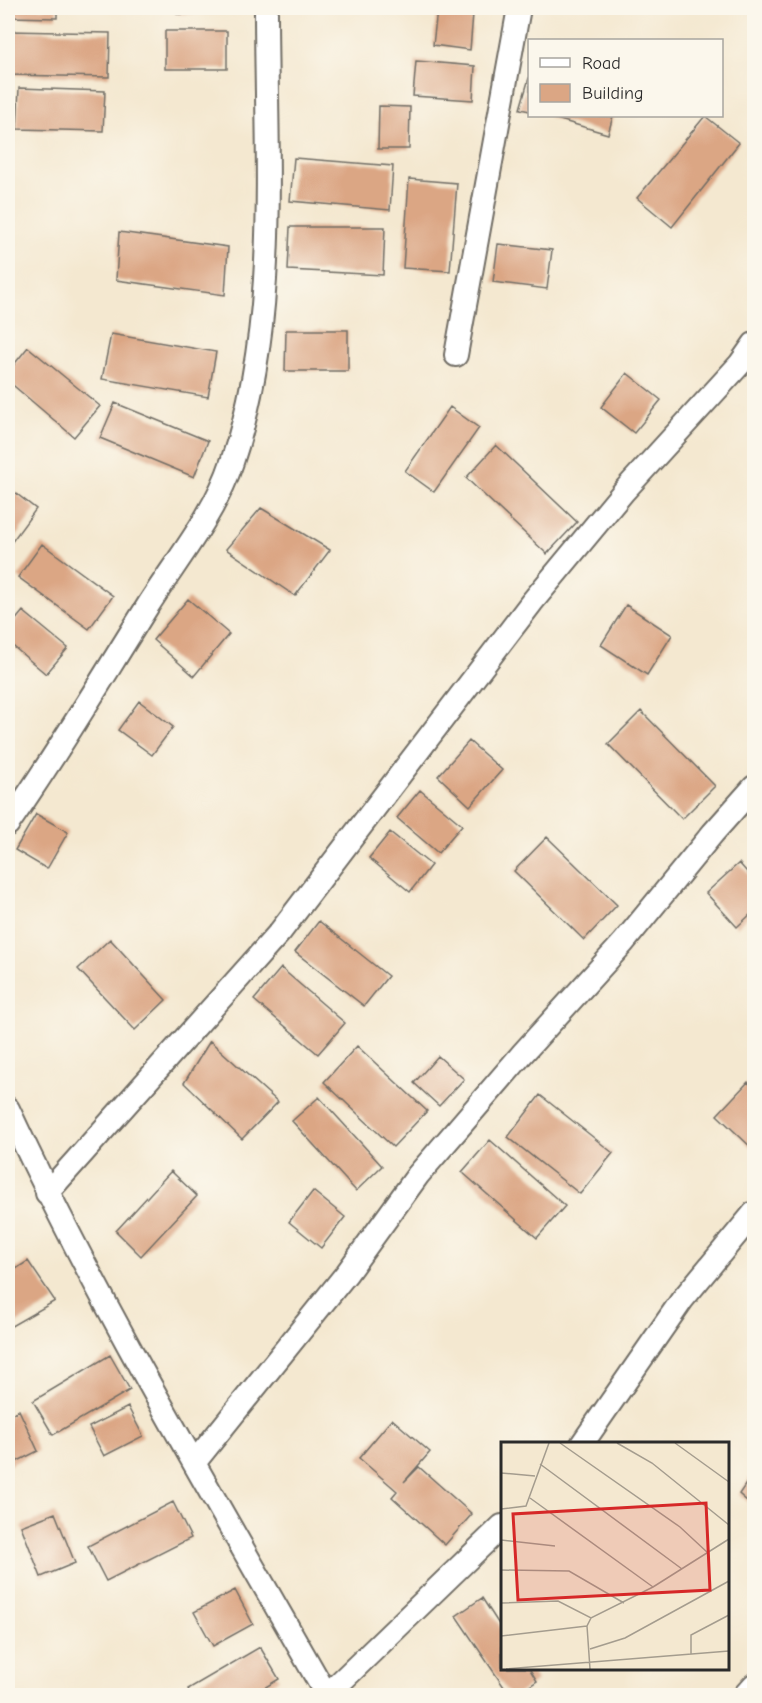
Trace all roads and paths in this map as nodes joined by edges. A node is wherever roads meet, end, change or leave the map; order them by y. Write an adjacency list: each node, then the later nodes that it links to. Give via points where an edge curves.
1 (266, 8): 6 (street, via 264,284 249,402 231,465 195,535)
2 (519, 8): 4 (street)
3 (754, 344): 8 (street, via 532,602 280,932)
4 (456, 354)
5 (754, 787): 11 (street, via 623,943 418,1174 347,1273)
6 (8, 824)
7 (8, 1109): 8 (street)
8 (47, 1193): 11 (street)
9 (754, 1213): 10 (street, via 682,1300)
10 (583, 1442)
11 (194, 1463): 14 (street)
12 (501, 1527): 14 (street)
13 (754, 1685): 15 (street)
14 (327, 1695)
15 (744, 1695)

